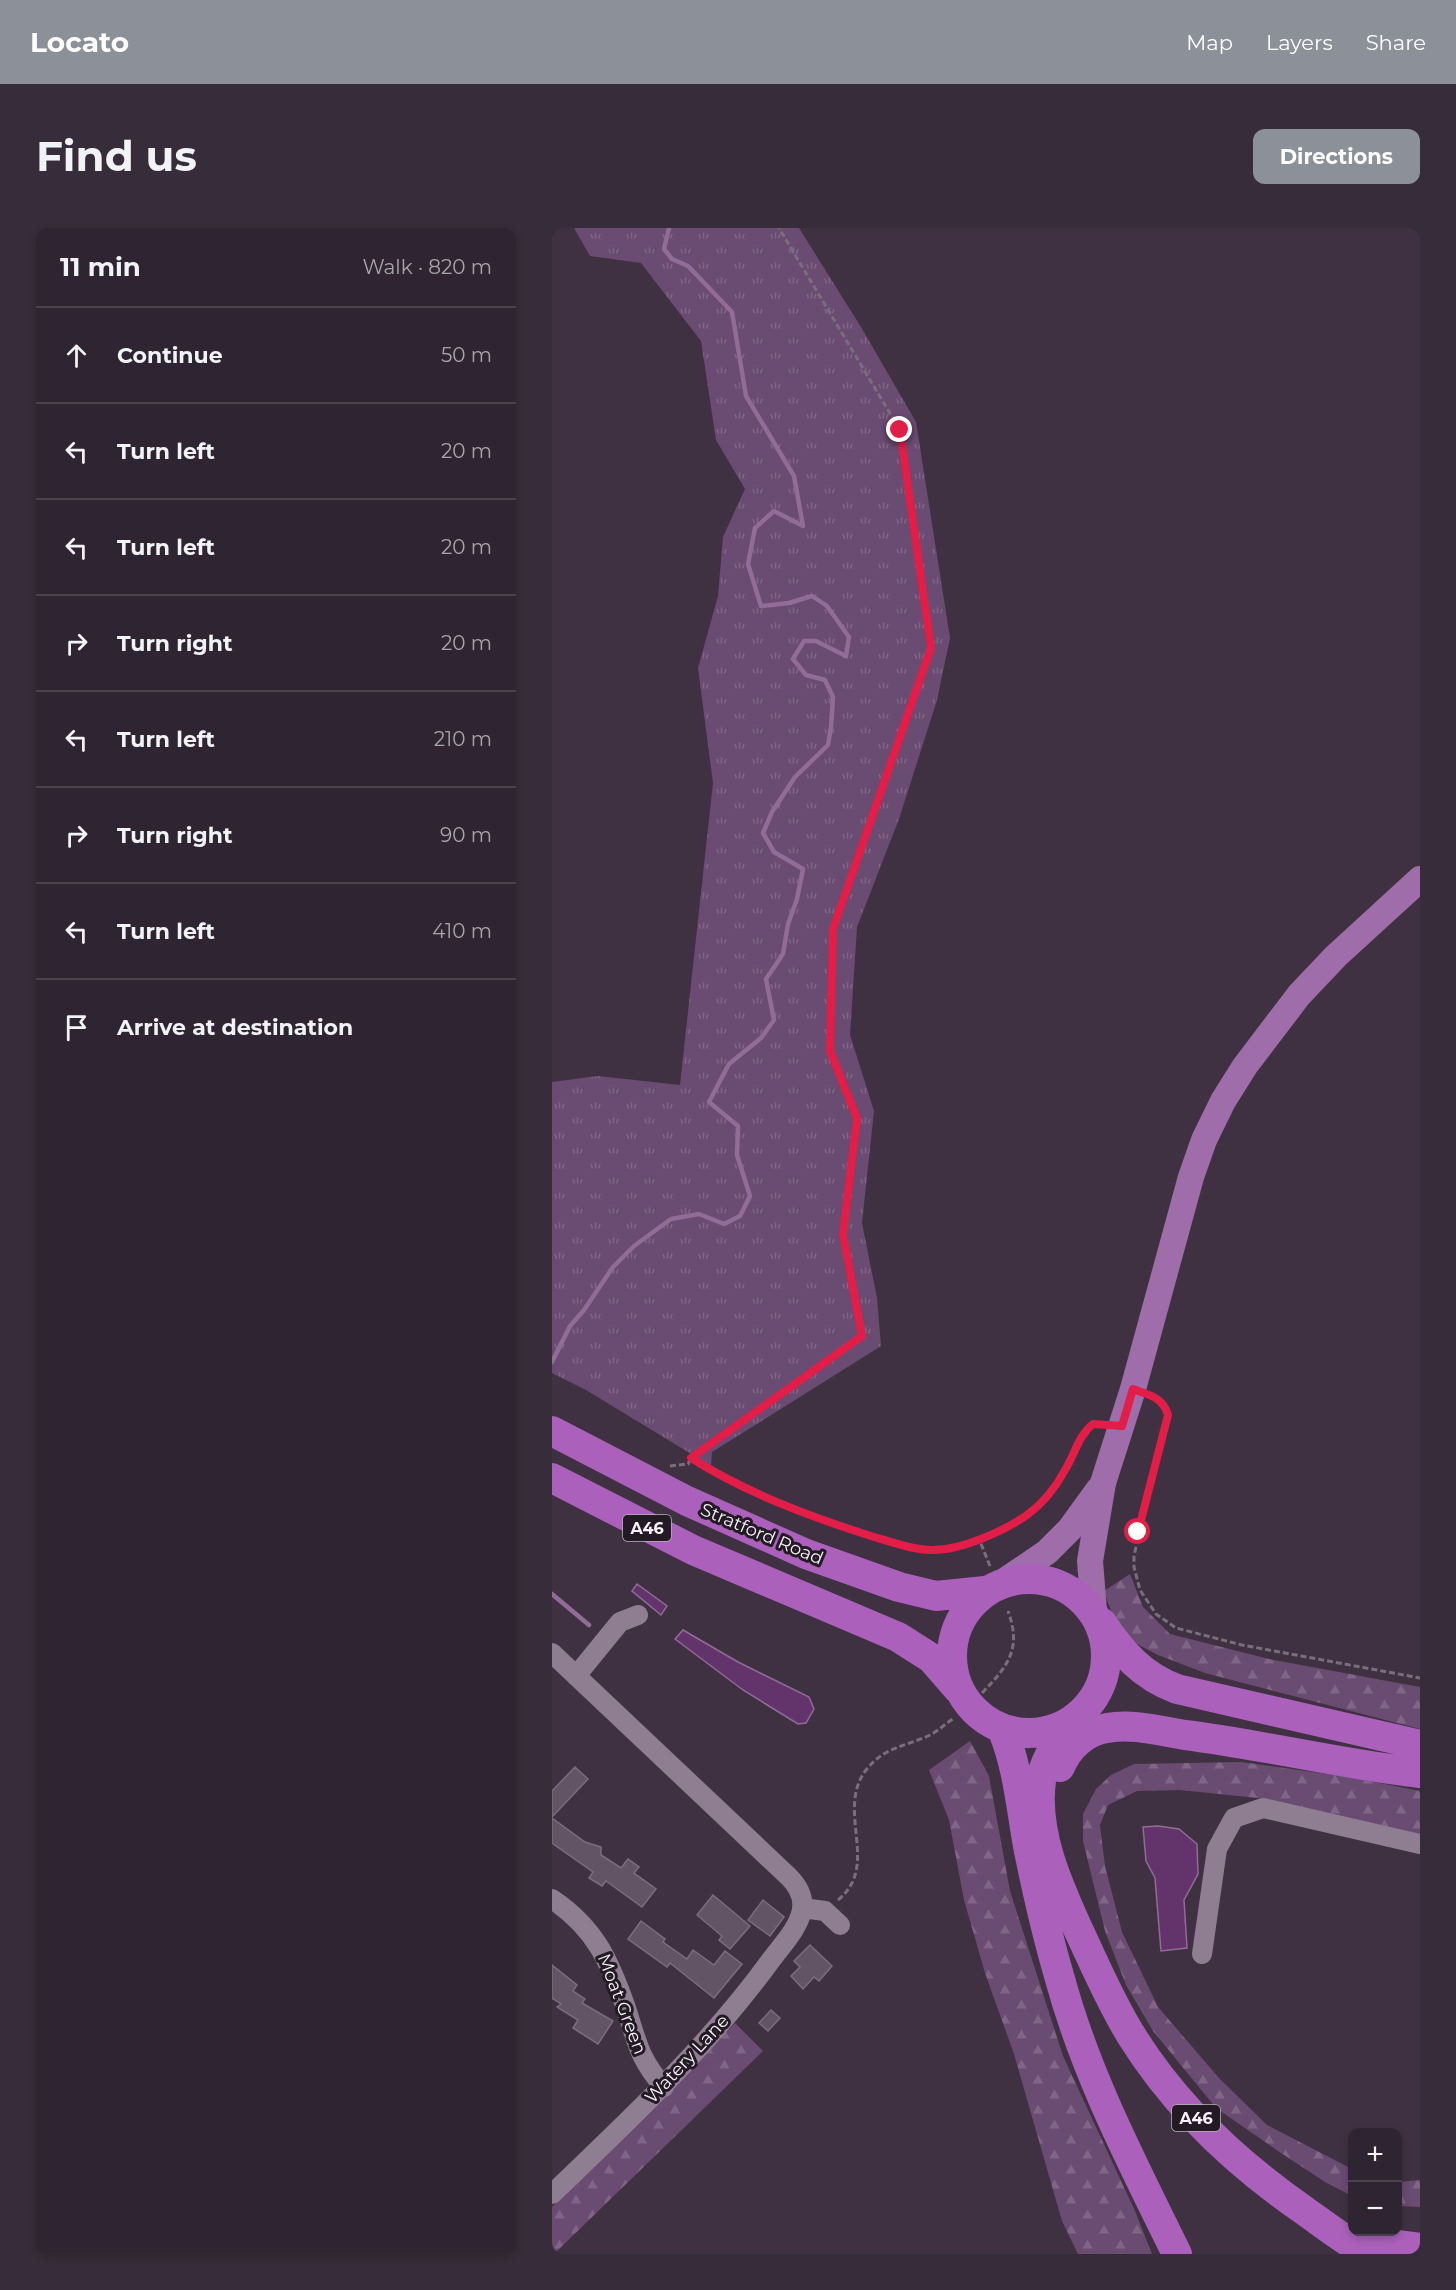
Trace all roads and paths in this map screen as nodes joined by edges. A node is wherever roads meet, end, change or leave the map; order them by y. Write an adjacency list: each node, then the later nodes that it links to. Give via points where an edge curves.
1 (779, 228): 6 (path, via 900,430 931,648 833,929 830,1051 857,1118 843,1234 862,1336)
2 (1420, 879): 3 (main road, via 1299,995 1222,1101 1191,1178)
3 (1133, 1389): 4 (main road); 18 (path, via 1157,1398 1168,1415 1134,1556 1140,1590 1156,1614 1182,1630 1242,1645)
4 (1122, 1426): 9 (main road); 12 (path, via 1093,1424 1084,1431 1065,1472 1040,1504)
5 (552, 1431): 13 (highway, Stratford Road / A46, via 687,1502 806,1554 936,1596)
6 (691, 1458): 7 (path, via 688,1464); 12 (path, via 788,1507 891,1542 934,1550)
7 (668, 1466)
8 (552, 1478): 11 (highway, A46)
9 (1103, 1484): 13 (main road, via 1070,1529 1047,1552); 15 (main road, via 1090,1561)
10 (552, 1488): 11 (highway)
11 (663, 1536): 19 (highway, A46, via 898,1636)
12 (979, 1539): 13 (path)
13 (996, 1590): 15 (highway, Stratford Road, via 1017,1580 1051,1582 1067,1588); 19 (highway, via 964,1612 956,1628 953,1668); 19 (path, via 1012,1622 1012,1652 1004,1670)
14 (638, 1615): 17 (street, via 620,1622)
15 (1097, 1616): 21 (highway, via 1104,1658 1102,1672 1094,1696); 23 (highway, Stratford Road, via 1132,1663 1163,1684)
16 (552, 1653): 17 (street)
17 (576, 1676): 28 (street, via 789,1877 799,1889)
18 (1420, 1678)
19 (970, 1691): 22 (highway, via 975,1709)
20 (952, 1719): 29 (path, via 930,1735 888,1751 862,1776 854,1808 858,1858 855,1880 848,1892)
21 (1074, 1721): 22 (highway, via 1036,1734); 24 (highway, via 1110,1709 1130,1710 1242,1727); 31 (highway, A46, via 1047,1759 1041,1803 1058,1887)
22 (1003, 1731): 39 (highway, via 1013,1759 1043,1917 1074,2024 1115,2125)
23 (1420, 1745)
24 (1420, 1767)
25 (1420, 1773): 31 (highway, via 1135,1728 1116,1726 1094,1732 1071,1748 1056,1781 1054,1797 1058,1843)
26 (1420, 1844): 32 (street, via 1263,1808 1234,1818 1217,1849)
27 (552, 1899): 33 (street, Moat Green, via 584,1924 603,1952 639,2052)
28 (802, 1908): 29 (street); 33 (street, Watery Lane, via 790,1934 748,1992)
29 (825, 1911): 30 (street)
30 (840, 1925)
31 (1079, 1931): 34 (highway, A46, via 1096,1972 1131,2034 1161,2078)
32 (1202, 1954)
33 (664, 2086): 35 (street, Watery Lane)
34 (1211, 2133): 36 (highway, A46, via 1258,2158); 40 (highway, A46, via 1273,2187)
35 (552, 2194)
36 (1348, 2222)
37 (1372, 2236): 38 (highway, via 1391,2244)
38 (1420, 2248)
39 (1177, 2254)
40 (1370, 2254)

